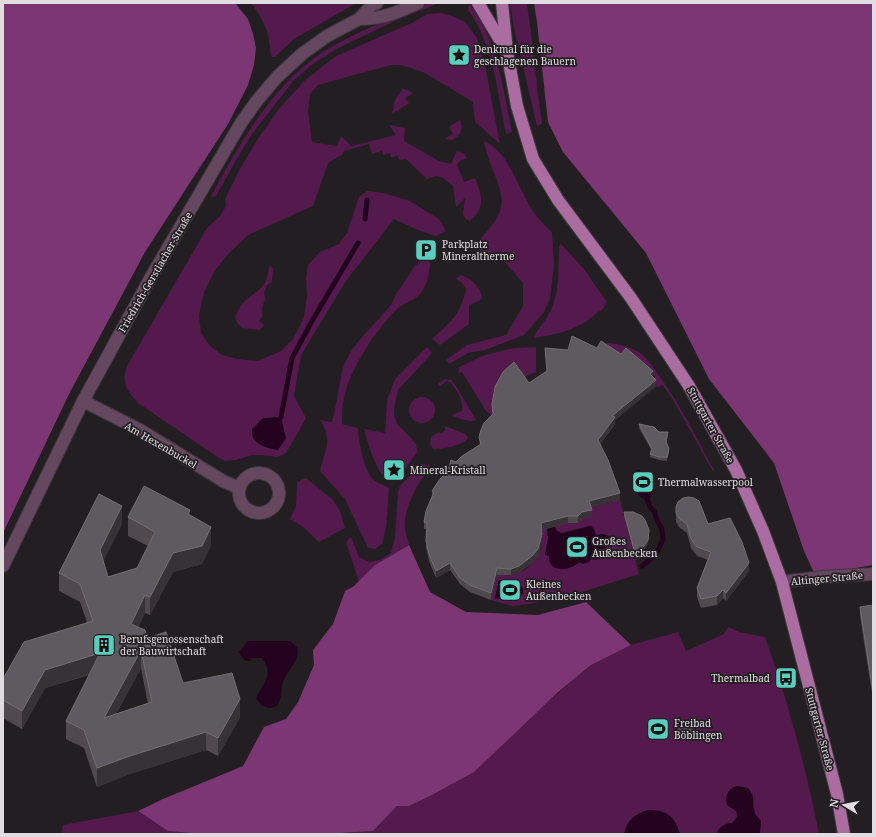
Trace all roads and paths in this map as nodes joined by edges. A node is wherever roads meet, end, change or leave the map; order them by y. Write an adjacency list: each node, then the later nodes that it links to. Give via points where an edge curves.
1 (377, 3): 5 (street, Friedrich-Gerstlacher-Straße)
2 (418, 3): 5 (street, Friedrich-Gerstlacher-Straße, via 393,15)
3 (478, 3): 6 (main road, Stuttgarter Straße)
4 (501, 5): 6 (main road, Stuttgarter Straße)
5 (358, 19): 7 (street, Friedrich-Gerstlacher-Straße, via 327,36 302,54 277,77 256,102 230,140)
6 (507, 51): 11 (main road, Stuttgarter Straße, via 517,106 533,158 558,200 631,298 689,386 736,470)
7 (83, 401): 8 (street, Am Hexenbuckel, via 140,430 223,482); 9 (street, Friedrich-Gerstlacher-Straße)
8 (239, 488)
9 (3, 566)
10 (873, 574): 11 (street, Altinger Straße)
11 (782, 582): 12 (main road, Stuttgarter Straße, via 833,779)
12 (844, 834)

